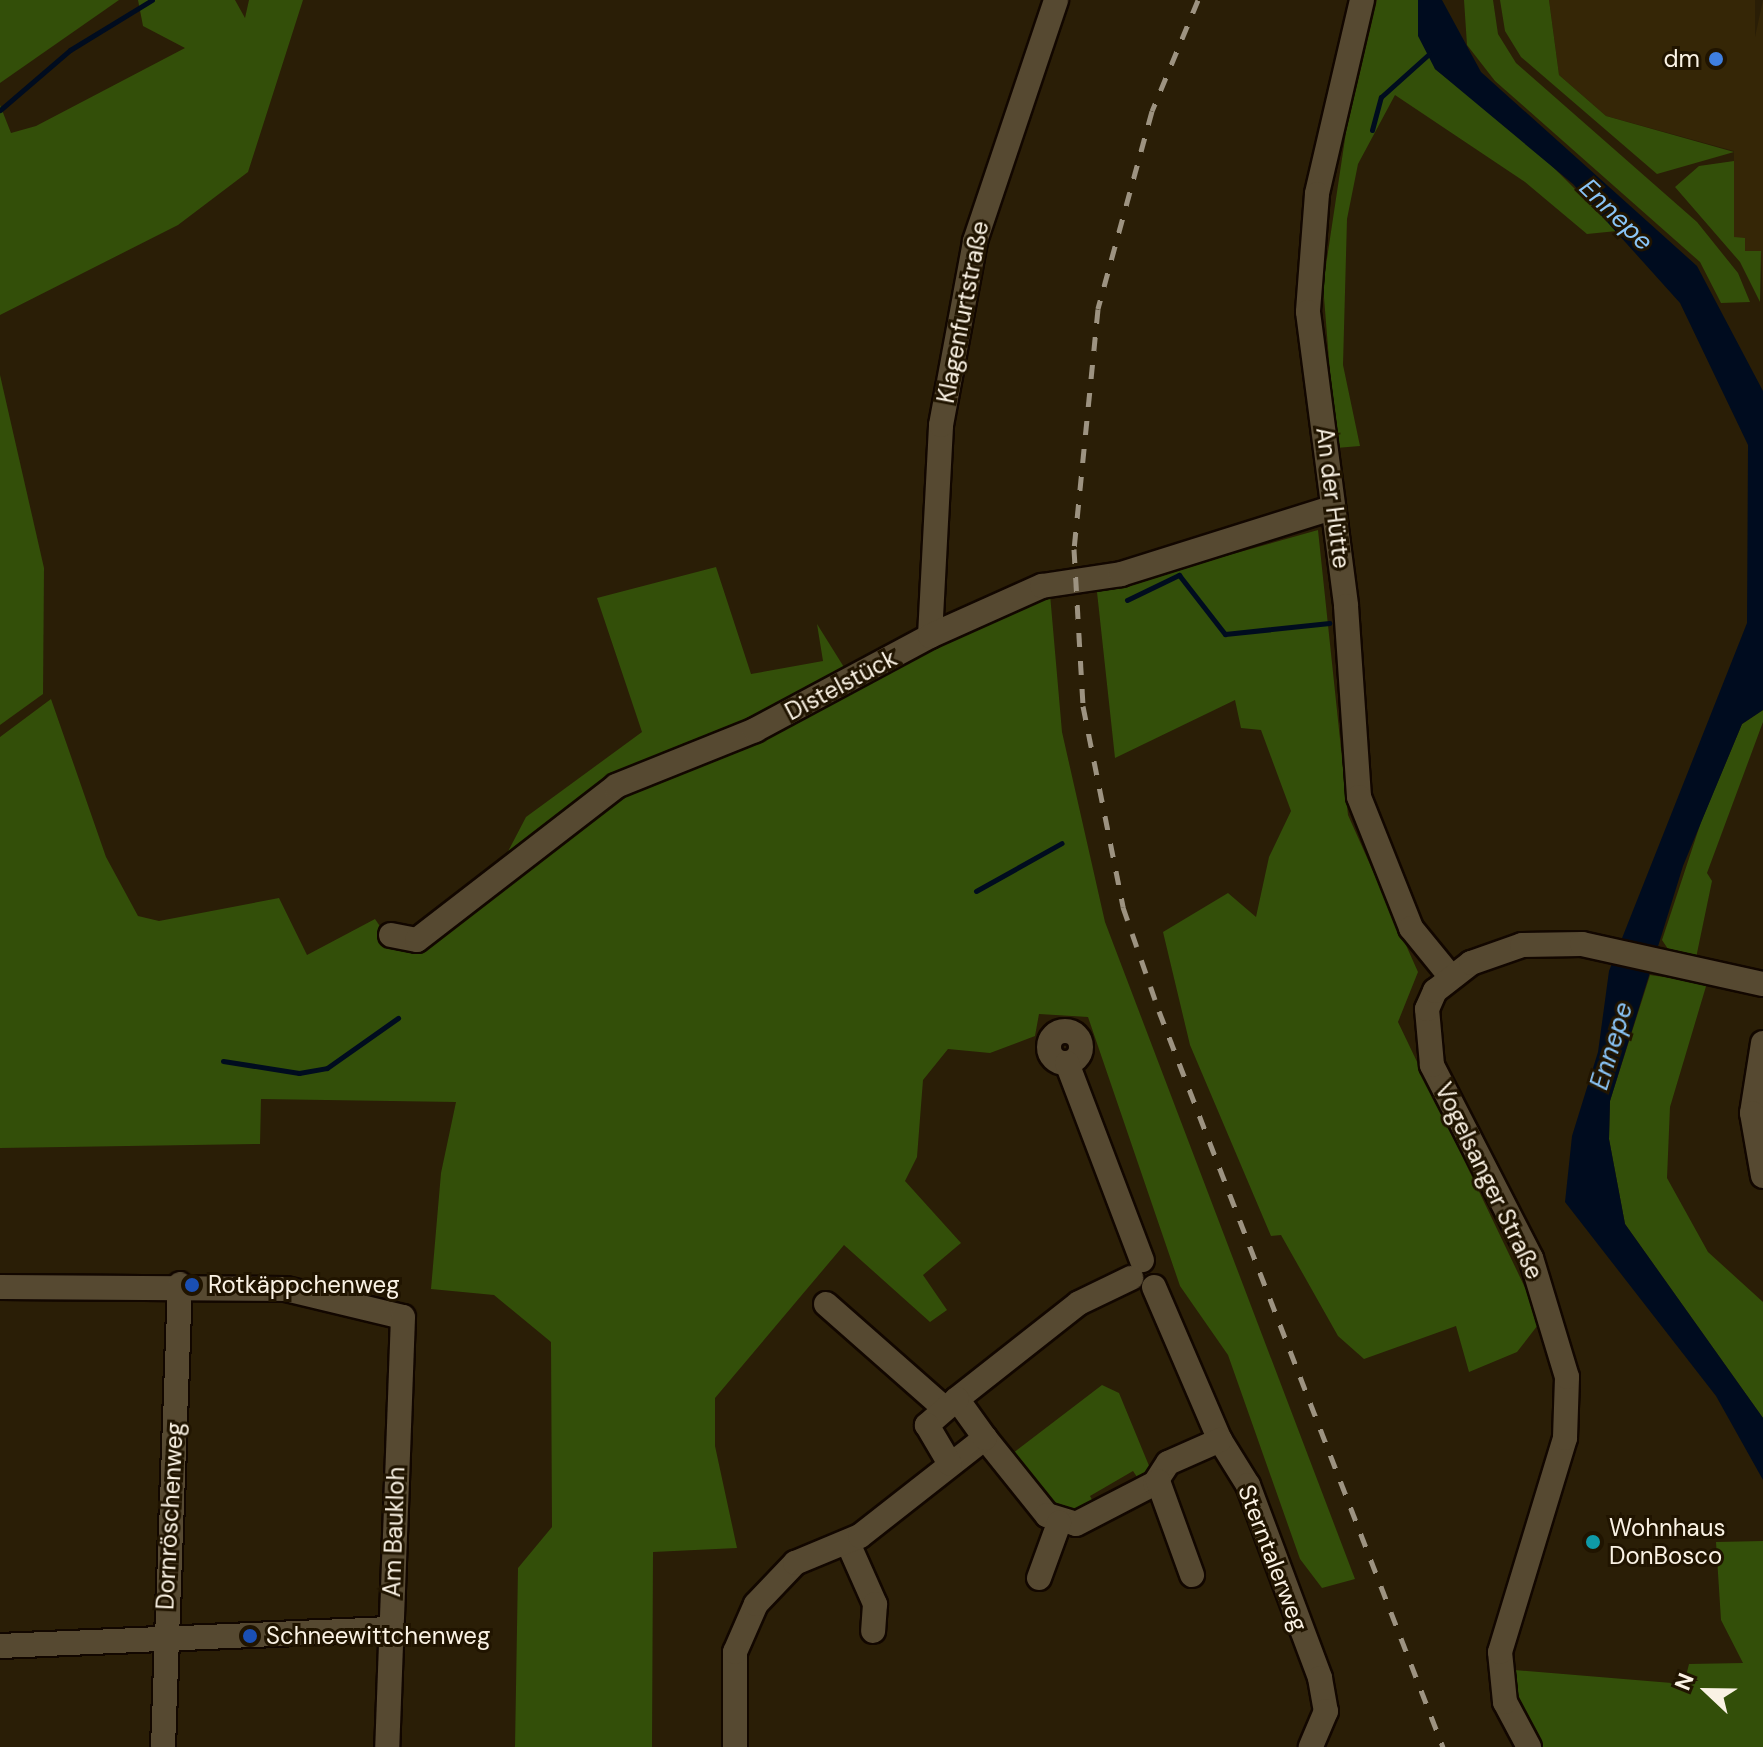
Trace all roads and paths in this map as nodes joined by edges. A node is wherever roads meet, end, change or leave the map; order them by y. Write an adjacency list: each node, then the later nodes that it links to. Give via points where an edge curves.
1 (1056, 0): 4 (street, Klagenfurtstraße, via 975,241 941,425)
2 (1362, 0): 3 (street, An der Hütte, via 1317,194 1307,284)
3 (1332, 508): 4 (street, Distelstück, via 1121,574 1042,586); 6 (street, An der Hütte, via 1359,797 1411,928)
4 (930, 636): 5 (street, Distelstück, via 755,730 616,786 417,940)
5 (391, 935)
6 (1451, 977): 7 (street, Vogelsanger Straße, via 1522,945 1605,948); 32 (street, Vogelsanger Straße, via 1427,1009 1432,1065 1531,1258 1567,1377 1565,1438 1500,1652 1505,1702)
7 (1763, 984)
8 (1763, 1043): 10 (street, via 1752,1113)
9 (1067, 1063): 11 (street, Sterntalerweg)
10 (1763, 1176)
11 (1142, 1275): 15 (street, via 1079,1303); 17 (street, Sterntalerweg)
12 (180, 1284): 13 (street); 24 (street, Am Baukloh, via 286,1289 403,1317); 26 (street, Dornröschenweg)
13 (0, 1287)
14 (826, 1304): 15 (street)
15 (950, 1403): 16 (street); 18 (street, via 927,1425)
16 (985, 1438): 18 (street); 20 (street)
17 (1220, 1440): 19 (street, via 1168,1463); 31 (street, Sterntalerweg, via 1248,1485 1320,1678 1326,1711)
18 (950, 1464): 21 (street)
19 (1158, 1481): 20 (street, via 1096,1518); 22 (street, via 1189,1551)
20 (1059, 1523): 23 (street)
21 (848, 1543): 25 (street, via 875,1604); 30 (street, via 795,1563 745,1620 735,1652)
22 (1192, 1575)
23 (1039, 1578)
24 (390, 1629): 26 (street); 29 (street, Am Baukloh)
25 (873, 1631)
26 (164, 1640): 27 (street); 28 (street, Dornröschenweg)
27 (0, 1646)
28 (163, 1747)
29 (387, 1747)
30 (735, 1747)
31 (1311, 1747)
32 (1529, 1747)

